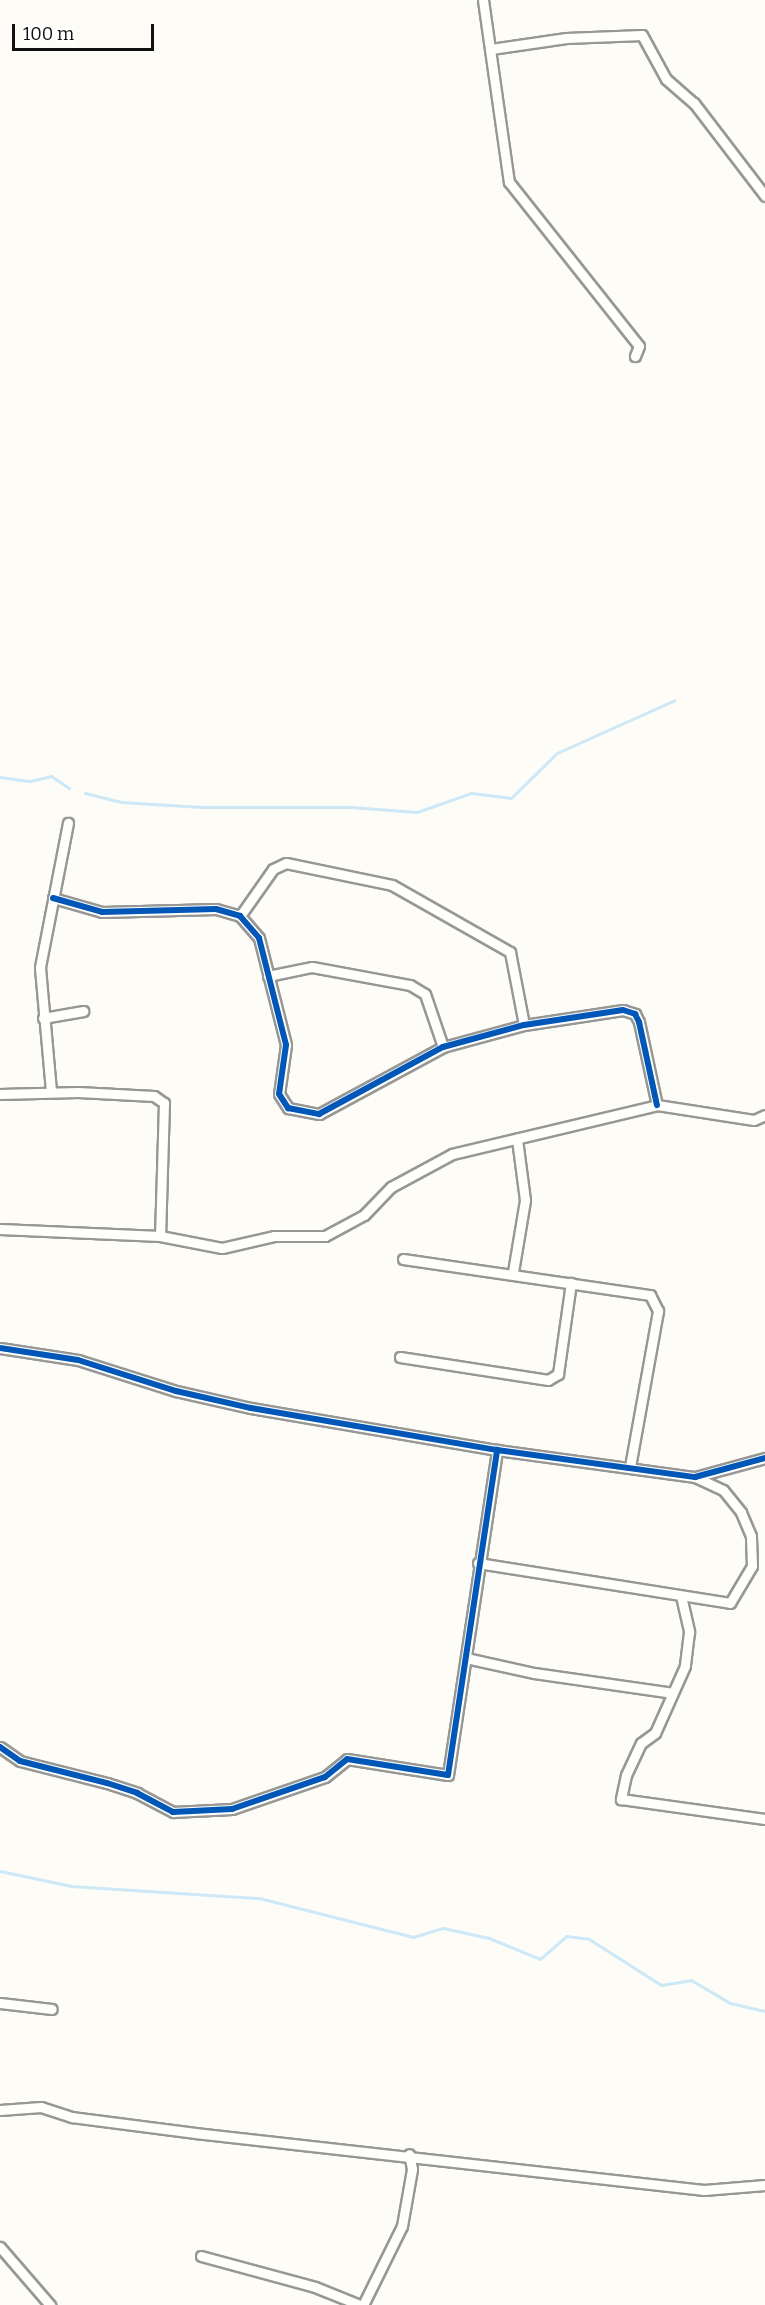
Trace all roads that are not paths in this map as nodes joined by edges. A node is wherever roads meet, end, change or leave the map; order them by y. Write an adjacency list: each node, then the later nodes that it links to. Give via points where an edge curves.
1 (483, 0): 2 (street)
2 (492, 49): 3 (street, via 566,38 642,35 666,79 694,103); 4 (street, via 509,182 639,346)
3 (765, 196)
4 (635, 356)
5 (68, 823): 6 (street)
6 (53, 898): 7 (street, via 102,912 216,909); 10 (street, via 40,967)
7 (240, 916): 8 (street, via 260,938); 11 (street, via 273,869 286,863 392,885 510,952)
8 (268, 976): 12 (street, via 312,967 410,985 425,994); 12 (street, via 286,1045 279,1094 288,1108 319,1114)
9 (83, 1011): 10 (street)
10 (43, 1018): 13 (street)
11 (524, 1025): 12 (street); 15 (street, via 623,1010 634,1014)
12 (443, 1047)
13 (51, 1091): 14 (street); 19 (street, via 154,1096 164,1103)
14 (0, 1094)
15 (657, 1105): 16 (street, via 754,1120); 17 (street)
16 (765, 1115)
17 (517, 1139): 19 (street, via 452,1154 391,1187 364,1215 325,1236 274,1236 222,1248); 21 (street, via 525,1200)
18 (0, 1229): 19 (street)
19 (160, 1236)
20 (403, 1259): 21 (street)
21 (513, 1272): 22 (street)
22 (571, 1283): 24 (street, via 558,1374 548,1380); 27 (street, via 650,1295 658,1311)
23 (0, 1348): 25 (street, via 78,1360 176,1391 251,1408)
24 (400, 1357)
25 (497, 1450): 27 (street); 29 (street)
26 (765, 1458): 28 (street)
27 (630, 1467): 28 (street)
28 (695, 1477): 30 (street, via 723,1490 741,1512 751,1536 752,1566 730,1604)
29 (478, 1563): 30 (street); 31 (street)
30 (681, 1596): 32 (street, via 689,1632 685,1666)
31 (466, 1658): 32 (street, via 557,1677); 33 (street, via 448,1775 347,1759 326,1777 232,1809 173,1812 107,1783 20,1761)
32 (672, 1693): 34 (street, via 655,1733 641,1743 626,1775 621,1799)
33 (0, 1748)
34 (765, 1819)
35 (0, 2003): 36 (street)
36 (52, 2009)
37 (0, 2110): 38 (street, via 41,2107 72,2117 187,2132)
38 (409, 2154): 39 (street, via 704,2190); 43 (street, via 412,2169 402,2226)
39 (765, 2185)
40 (0, 2247): 42 (street)
41 (201, 2256): 43 (street, via 315,2287)
42 (50, 2305)
43 (362, 2305)

